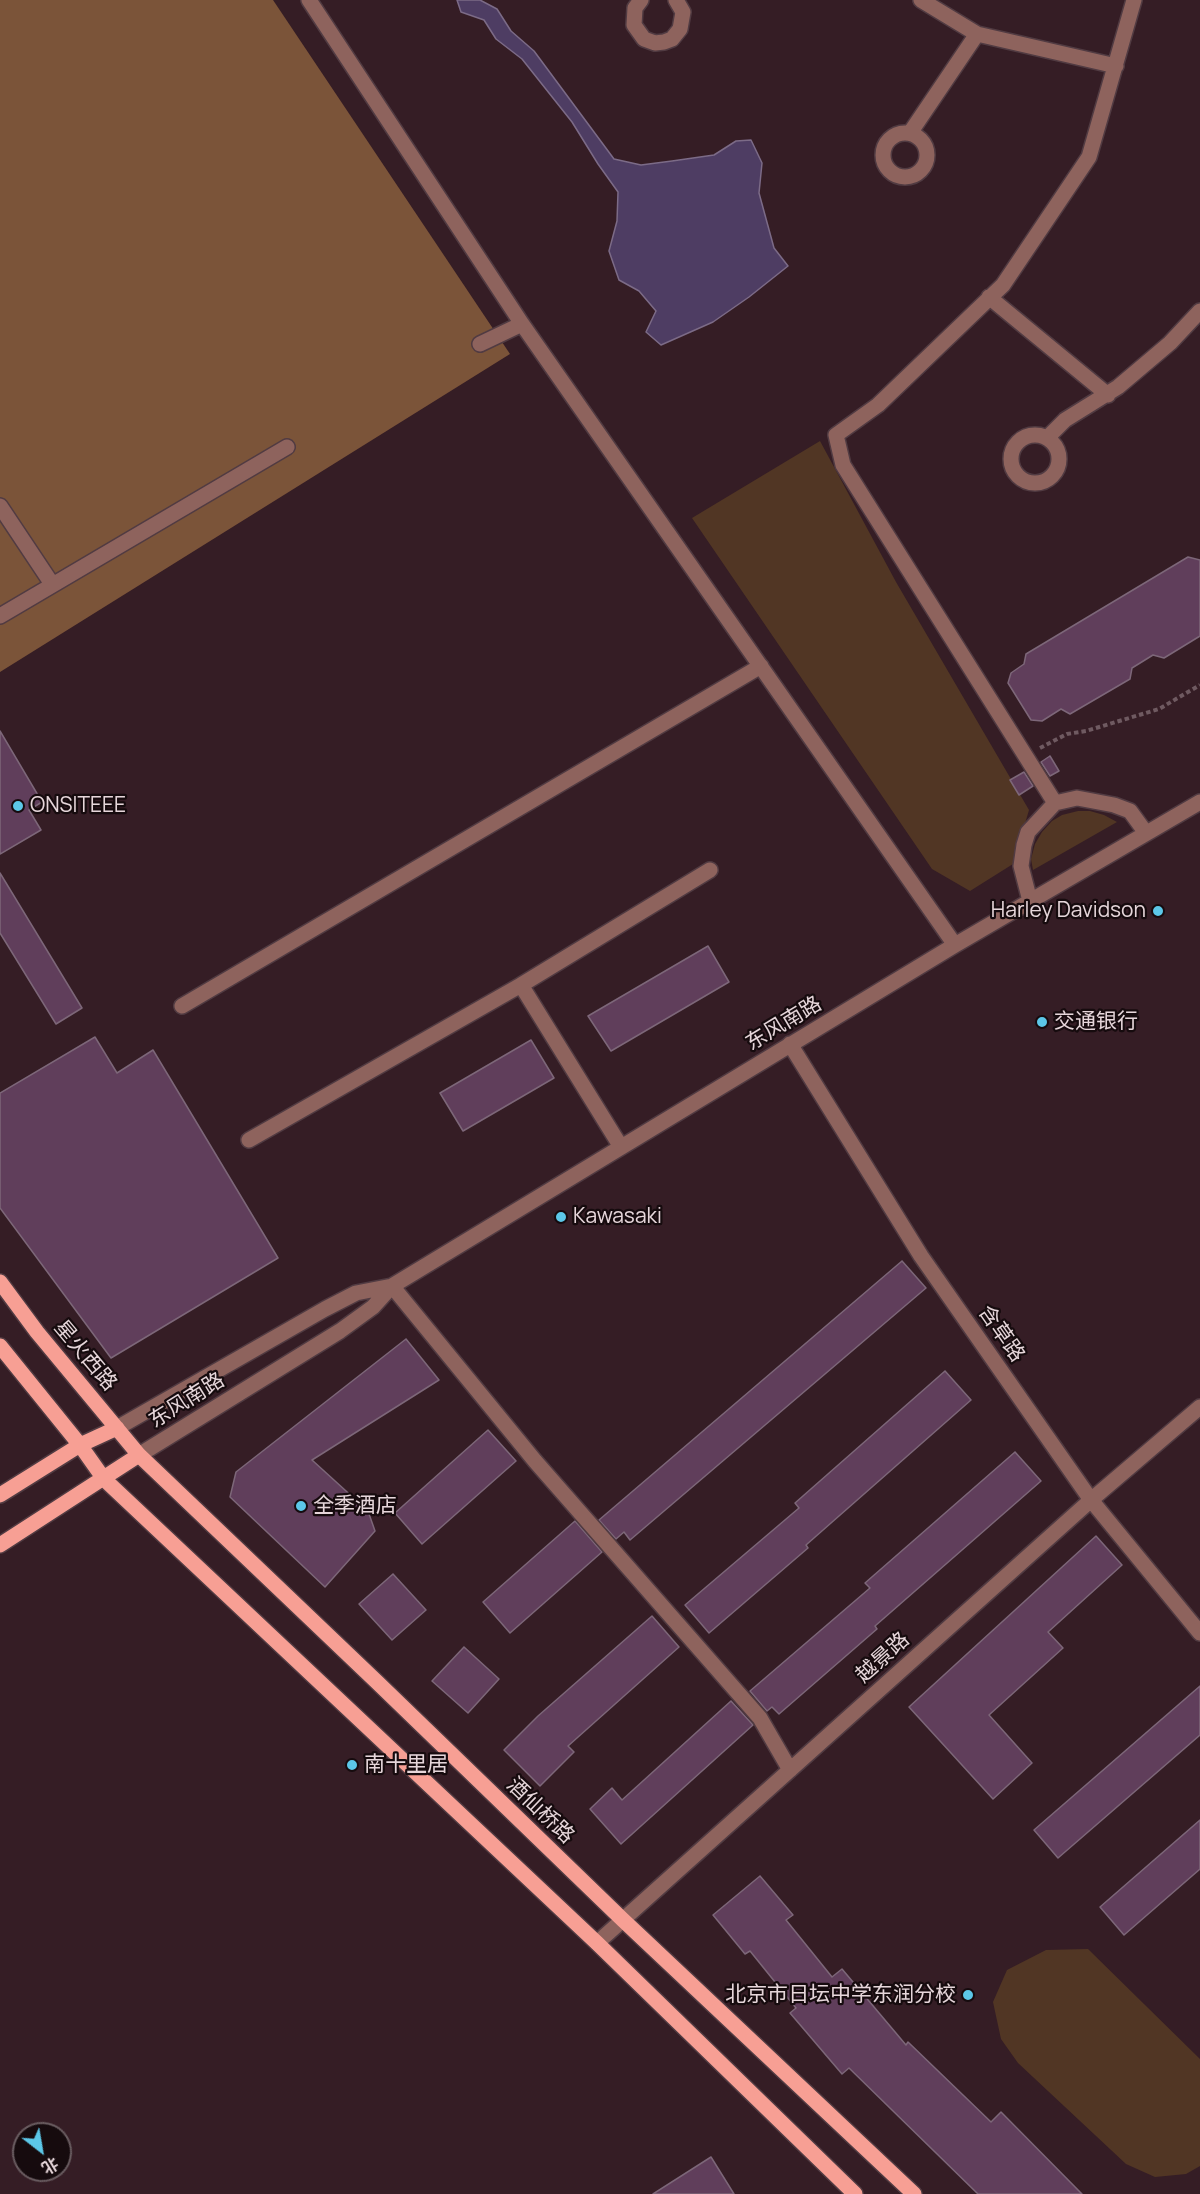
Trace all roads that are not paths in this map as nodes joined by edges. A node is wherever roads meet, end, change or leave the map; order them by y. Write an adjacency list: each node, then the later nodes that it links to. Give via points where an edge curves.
1 (309, 0): 11 (street)
2 (641, 0): 3 (street, via 634,8 634,25 644,39 655,43 672,39 680,29 682,12)
3 (676, 0)
4 (921, 0): 6 (street)
5 (1134, 0): 7 (street)
6 (977, 34): 7 (street); 8 (street)
7 (1116, 66): 9 (street, via 1089,157 1003,285)
8 (910, 133)
9 (988, 297): 13 (street); 21 (street, via 878,405 836,435 843,465)
10 (1200, 311): 13 (street, via 1170,343)
11 (522, 324): 12 (street); 19 (street)
12 (480, 344)
13 (1108, 395): 14 (street, via 1065,420)
14 (1047, 438)
15 (287, 447): 17 (street)
16 (0, 506): 17 (street)
17 (52, 584): 18 (street)
18 (0, 616)
19 (761, 666): 25 (street); 27 (street)
20 (1200, 802): 22 (street, 东风南路)
21 (1055, 803): 22 (street, via 1077,798 1114,805 1130,811); 24 (street, via 1028,832 1024,845 1021,866)
22 (1146, 833): 24 (street, 东风南路)
23 (710, 870): 26 (street)
24 (1030, 901): 25 (street, 东风南路)
25 (955, 945): 28 (street, 东风南路)
26 (520, 985): 29 (street); 30 (street)
27 (182, 1006)
28 (790, 1044): 30 (street, 东风南路); 40 (street, 含草路, via 921,1256)
29 (249, 1140)
30 (621, 1146): 32 (street, 东风南路)
31 (0, 1282): 35 (main road, 星火西路)
32 (392, 1286): 35 (street, 东风南路, via 356,1293); 37 (street, 东风南路, via 373,1307 340,1330); 43 (street, via 535,1461 760,1718)
33 (0, 1346): 36 (main road)
34 (1200, 1407): 40 (street, 越景路)
35 (117, 1428): 36 (main road, 东风南路); 37 (main road, 星火西路)
36 (80, 1445): 38 (main road); 39 (main road, 东风南路)
37 (139, 1455): 38 (main road, 东风南路); 44 (main road, 酒仙桥路)
38 (104, 1479): 41 (main road, 东风南路); 45 (main road)
39 (0, 1495)
40 (1091, 1500): 42 (street, 含草路); 43 (street, 越景路)
41 (0, 1545)
42 (1200, 1633)
43 (790, 1770): 44 (street, 越景路)
44 (623, 1920): 45 (street, 越景路); 47 (main road, 酒仙桥路)
45 (597, 1943): 46 (main road)
46 (855, 2194)
47 (914, 2194)

